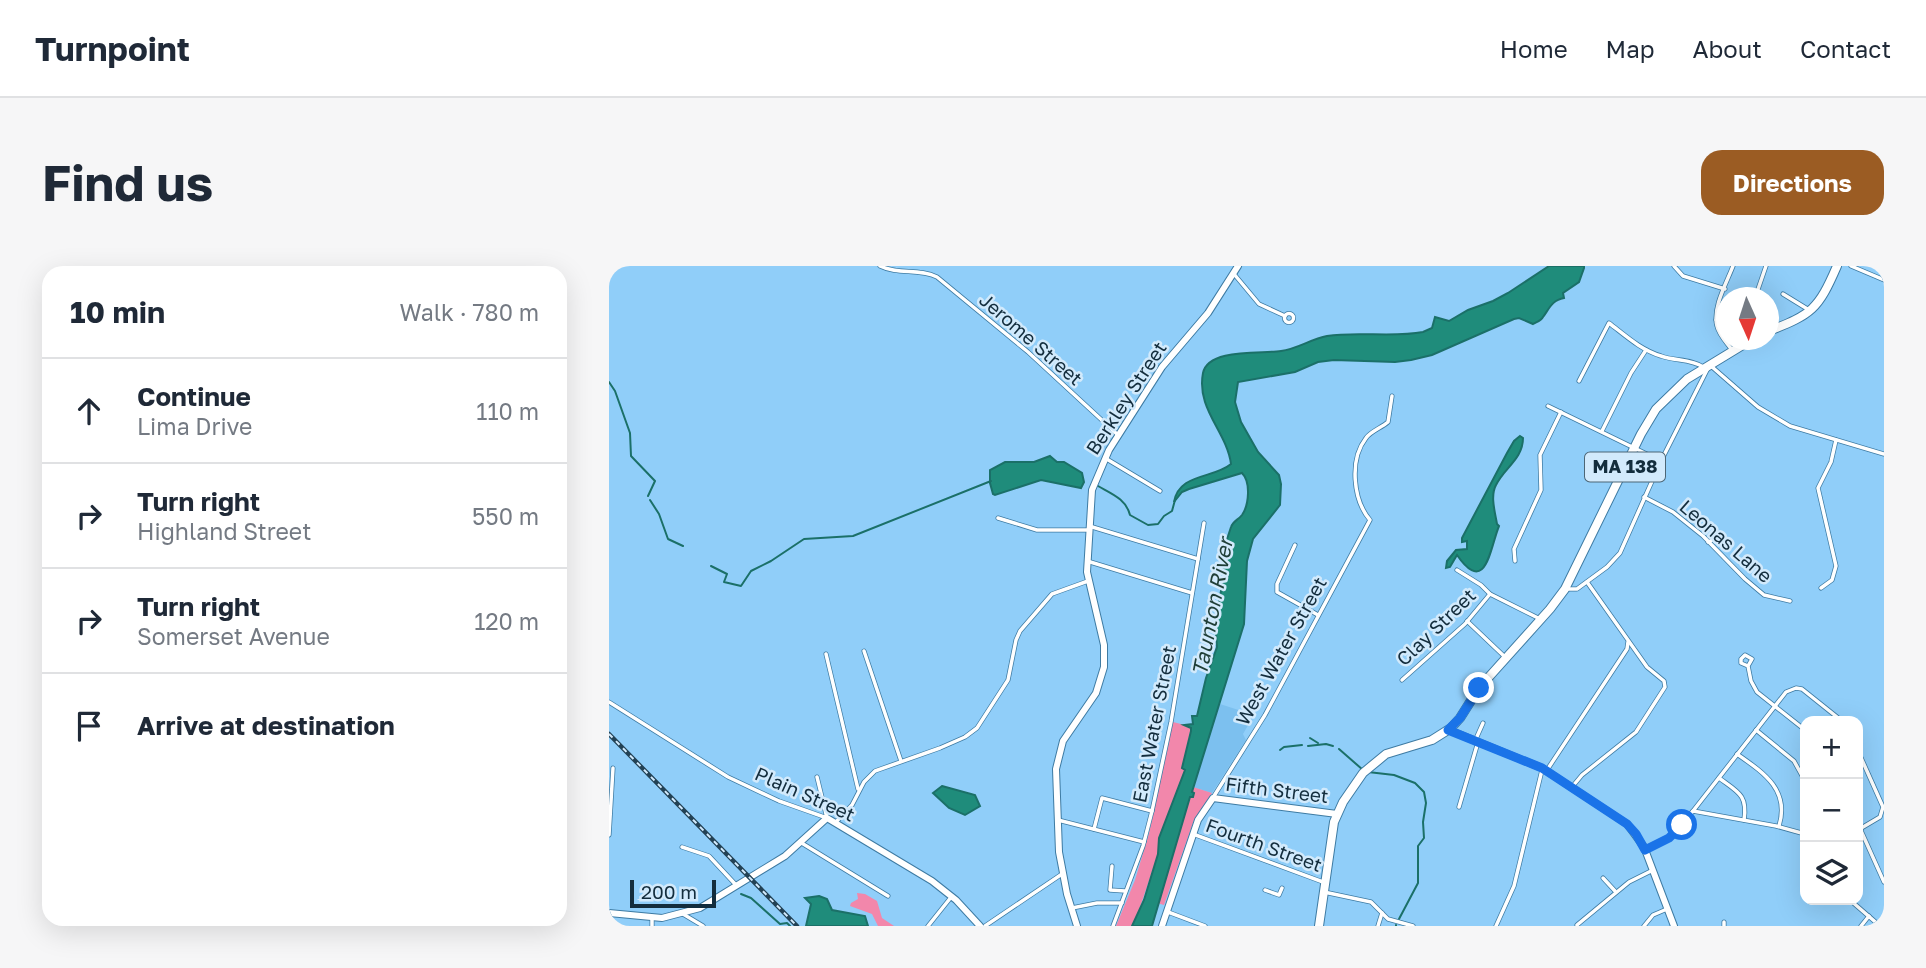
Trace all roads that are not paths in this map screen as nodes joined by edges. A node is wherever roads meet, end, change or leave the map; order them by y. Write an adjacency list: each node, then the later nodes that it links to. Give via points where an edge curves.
1 (880, 266): 25 (street, Jerome Street, via 937,276)
2 (1238, 266): 8 (main road, Berkley Street)
3 (1674, 266): 10 (street, via 1683,276)
4 (1733, 266): 11 (street)
5 (1766, 266): 12 (street)
6 (1837, 266): 14 (main road)
7 (1851, 266): 9 (street)
8 (1233, 273): 15 (street, via 1259,304); 25 (main road, Berkley Street, via 1208,313 1165,362)
9 (1884, 280)
10 (1719, 287)
11 (1726, 287)
12 (1759, 287)
13 (1783, 294): 14 (street)
14 (1811, 311): 16 (main road)
15 (1285, 316)
16 (1779, 327)
17 (1646, 350): 19 (street); 20 (street, via 1608,324); 24 (street)
18 (1732, 350): 19 (main road, MA 138)
19 (1706, 366): 26 (street, via 1779,420); 27 (main road, MA 138, via 1669,395); 30 (street)
20 (1579, 380)
21 (1392, 396): 50 (street, West Water Street, via 1388,422 1368,436 1357,459 1359,500 1370,520)
22 (1548, 406): 23 (street)
23 (1560, 412): 24 (street); 41 (street, via 1540,455 1541,490 1514,549)
24 (1602, 432): 27 (street)
25 (1118, 435): 29 (main road, Berkley Street)
26 (1836, 440): 28 (street); 46 (street, via 1818,488 1836,566 1832,580)
27 (1634, 447): 30 (street); 45 (main road, MA 138)
28 (1884, 453)
29 (1104, 458): 31 (street); 35 (main road, Berkley Street, via 1092,490)
30 (1661, 461): 32 (street)
31 (1160, 491)
32 (1644, 497): 37 (street, Leonas Lane, via 1674,512); 44 (street, via 1620,553)
33 (998, 518): 35 (street, via 1037,530)
34 (1204, 523): 39 (street, East Water Street)
35 (1088, 528): 39 (street); 40 (main road, Berkley Street)
36 (1722, 536): 37 (street)
37 (1708, 542): 49 (street, Leonas Lane, via 1764,595)
38 (1295, 545): 50 (street, via 1277,592)
39 (1198, 559): 47 (street, East Water Street)
40 (1087, 561): 43 (main road, Berkley Street); 47 (street)
41 (1514, 561)
42 (1457, 570): 48 (street)
43 (1088, 580): 68 (street, via 1052,594 1020,631 1008,680 977,728 957,741); 83 (main road, Berkley Street, via 1104,645 1104,664 1096,693 1058,755)
44 (1587, 582): 45 (street, via 1575,590); 53 (street)
45 (1565, 589): 51 (main road, MA 138)
46 (1821, 589)
47 (1192, 593): 79 (street, East Water Street)
48 (1490, 594): 51 (street); 52 (street, Clay Street)
49 (1790, 601)
50 (1318, 615): 77 (street, West Water Street)
51 (1540, 620): 56 (main road, MA 138)
52 (1467, 621): 56 (street); 58 (street, Clay Street)
53 (1628, 640): 71 (street, via 1627,649); 75 (street, via 1647,667 1664,681 1665,690 1635,733)
54 (864, 650): 68 (street)
55 (826, 654): 76 (street)
56 (1506, 658): 64 (main road, MA 138)
57 (1748, 666): 60 (street, via 1755,689)
58 (1402, 680)
59 (609, 702): 82 (street, Plain Street, via 728,777)
60 (1774, 706): 61 (street, via 1786,692 1799,688); 63 (street); 65 (street)
61 (1835, 716)
62 (1483, 723): 66 (street)
63 (1800, 726)
64 (1448, 730): 66 (main road); 81 (main road, MA 138, via 1432,740 1386,754 1364,771)
65 (1756, 730): 67 (street); 74 (street, via 1799,766)
66 (1476, 741): 71 (main road); 78 (street)
67 (1737, 754): 73 (street); 86 (street, via 1771,780 1782,804)
68 (901, 761): 76 (street, via 875,771)
69 (1863, 762): 87 (street, via 1883,807 1880,817)
70 (613, 768): 91 (street)
71 (1544, 769): 75 (main road); 131 (street, via 1514,886)
72 (817, 777): 82 (street)
73 (1719, 778): 80 (street); 84 (street, via 1744,799)
74 (1804, 779)
75 (1572, 787): 96 (main road, via 1627,824)
76 (859, 791): 85 (street)
77 (1213, 798): 81 (main road, Fifth Street); 90 (main road, West Water Street)
78 (1459, 807)
79 (1152, 811): 88 (street, via 1102,798); 94 (street, East Water Street)
80 (1693, 811): 84 (street); 96 (street, via 1672,835)
81 (1337, 814): 104 (main road, MA 138)
82 (827, 818): 85 (main road, Plain Street); 93 (main road)
83 (1057, 820): 88 (street); 99 (main road, Berkley Street)
84 (1744, 820): 86 (street)
85 (837, 822): 109 (main road, Plain Street)
86 (1779, 826): 89 (street)
87 (1863, 826)
88 (1094, 829): 94 (street)
89 (1800, 832)
90 (1192, 834): 104 (street, Fourth Street); 114 (main road, West Water Street)
91 (609, 835)
92 (1863, 838): 101 (street)
93 (800, 842): 102 (main road); 108 (street)
94 (1144, 842): 106 (street, East Water Street)
95 (682, 846): 102 (street, via 709,856)
96 (1645, 850): 98 (main road)
97 (1112, 866): 106 (street, via 1110,890)
98 (1653, 870): 107 (street); 113 (main road)
99 (1062, 874): 112 (main road, Berkley Street); 123 (street)
100 (1603, 878): 107 (street)
101 (1884, 881)
102 (738, 887): 117 (main road)
103 (1282, 888): 105 (street, via 1279,895)
104 (1325, 888): 116 (street, Fourth Street, via 1371,902); 128 (main road, MA 138)
105 (1265, 890)
106 (1126, 891): 110 (street, East Water Street)
107 (1615, 891): 120 (street)
108 (888, 896)
109 (952, 896): 122 (street); 123 (main road, Plain Street)
110 (1122, 903): 112 (street); 125 (street, East Water Street)
111 (1856, 905): 118 (street)
112 (1071, 908): 124 (main road, Berkley Street)
113 (1667, 909): 132 (street); 133 (main road)
114 (1166, 912): 126 (main road, West Water Street); 127 (street)
115 (609, 913): 119 (main road)
116 (1382, 913): 129 (street); 130 (street, Fourth Street)
117 (683, 914): 119 (main road); 121 (street)
118 (1869, 916): 134 (street); 135 (street)
119 (652, 922)
120 (1577, 925)
121 (703, 926)
122 (928, 926)
123 (982, 926)
124 (1077, 926)
125 (1113, 926)
126 (1162, 926)
127 (1205, 926)
128 (1319, 926)
129 (1378, 926)
130 (1413, 926)
131 (1496, 926)
132 (1644, 926)
133 (1674, 926)
134 (1861, 926)
135 (1880, 926)

